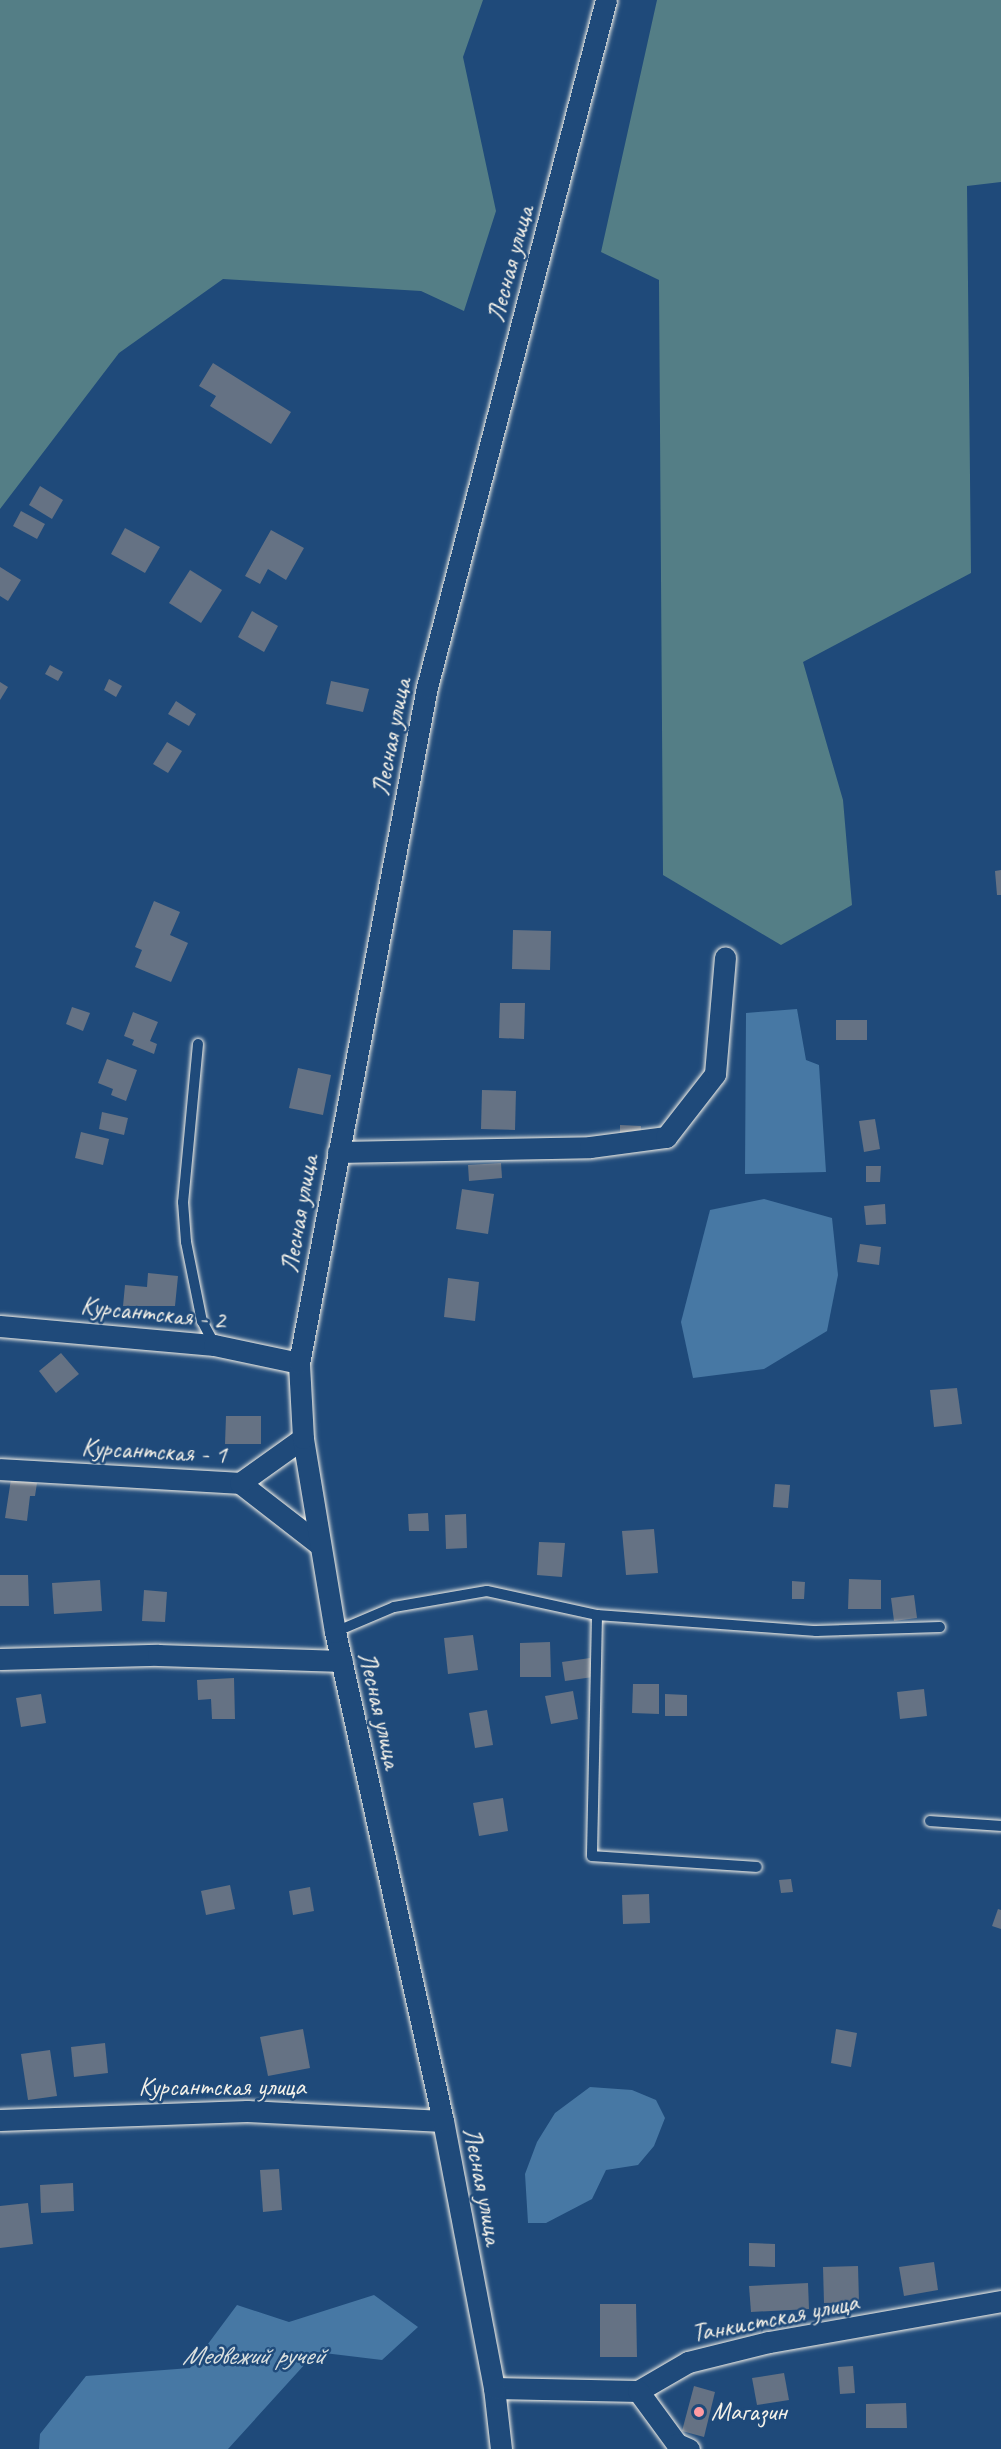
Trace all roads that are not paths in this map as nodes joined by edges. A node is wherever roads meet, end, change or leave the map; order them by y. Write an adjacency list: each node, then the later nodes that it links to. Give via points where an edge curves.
1 (606, 0): 4 (street, Лесная улица, via 427,687)
2 (725, 957): 4 (street, via 715,1074 666,1137 590,1148)
3 (198, 1044): 6 (lane, via 183,1202 186,1242 202,1321)
4 (338, 1152): 7 (street, Лесная улица)
5 (0, 1326): 6 (street, Курсантская - 2)
6 (214, 1345): 7 (street, Курсантская - 2)
7 (299, 1363): 8 (street, Лесная улица)
8 (303, 1438): 10 (street); 11 (street, Лесная улица)
9 (0, 1469): 10 (street, Курсантская - 1)
10 (240, 1483): 11 (street, Курсантская - 1)
11 (320, 1545): 14 (street, Лесная улица)
12 (597, 1615): 13 (lane, via 816,1631); 14 (lane, via 487,1591 394,1607); 19 (lane, via 592,1856)
13 (940, 1627)
14 (335, 1632): 16 (street, Лесная улица)
15 (0, 1659): 16 (street, via 158,1655)
16 (342, 1661): 21 (street, Лесная улица)
17 (930, 1821): 18 (lane)
18 (1001, 1826)
19 (757, 1867)
20 (0, 2120): 21 (street, Курсантская улица, via 247,2111)
21 (443, 2121): 23 (street, Лесная улица)
22 (1001, 2301): 24 (street, Танкистская улица, via 769,2342 688,2362)
23 (494, 2388): 24 (street); 25 (street, Лесная улица)
24 (638, 2391): 26 (street, via 678,2444)
25 (501, 2449)
26 (689, 2449)

